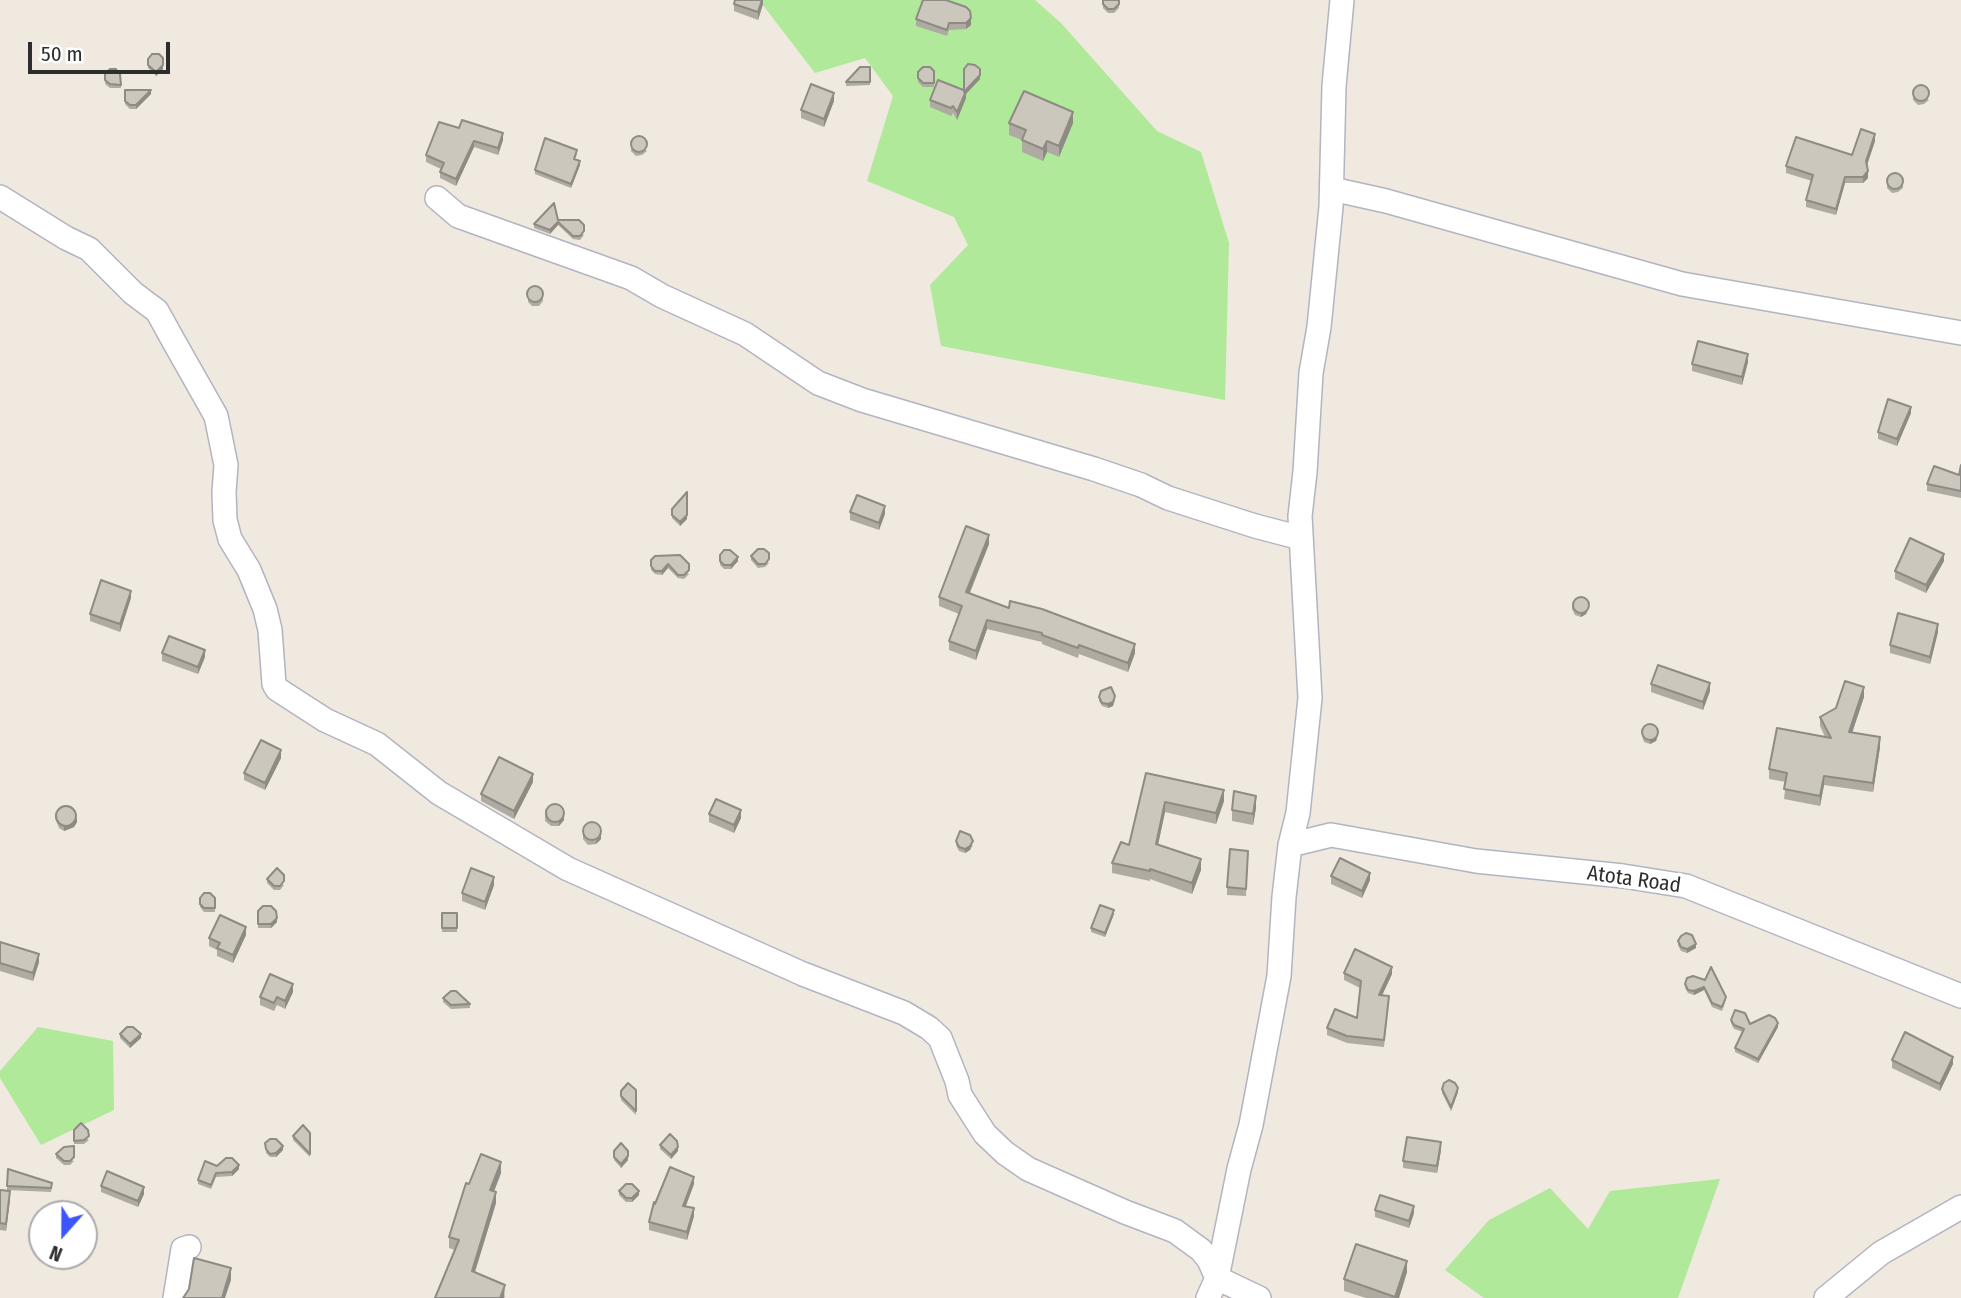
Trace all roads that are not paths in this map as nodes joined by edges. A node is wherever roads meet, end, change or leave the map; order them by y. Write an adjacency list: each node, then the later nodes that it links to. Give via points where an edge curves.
1 (1342, 0): 2 (street)
2 (1332, 189): 5 (street, via 1682,284); 6 (street, via 1311,373)
3 (0, 197): 11 (street, via 89,249 156,311 216,416 226,465 230,539 265,609 277,689 324,720 377,744 439,793 568,869 803,974 904,1013 929,1028 940,1038 960,1095 985,1134 1005,1153 1028,1169 1175,1231 1209,1260)
4 (437, 198): 6 (street, via 458,216 631,278 745,334 818,383)
5 (1961, 333)
6 (1301, 538): 7 (street, via 1310,698)
7 (1290, 845): 8 (street, Atota Road, via 1331,835 1476,861 1686,886); 11 (street, via 1279,975 1251,1125)
8 (1961, 996)
9 (1961, 1207): 14 (street, via 1881,1253)
10 (189, 1247): 12 (street, via 183,1249)
11 (1212, 1288): 13 (street)
12 (175, 1298)
13 (1259, 1298)
14 (1826, 1298)

